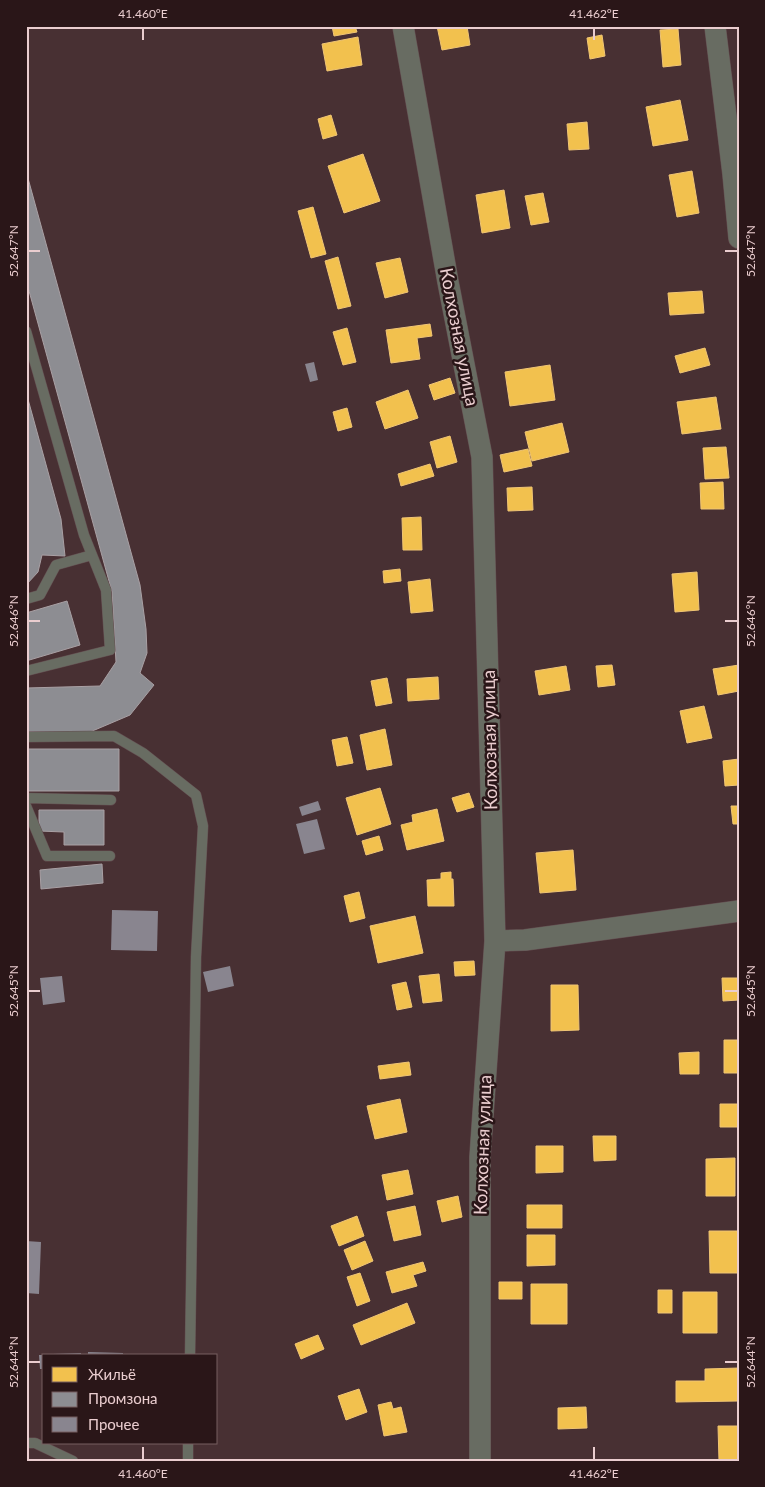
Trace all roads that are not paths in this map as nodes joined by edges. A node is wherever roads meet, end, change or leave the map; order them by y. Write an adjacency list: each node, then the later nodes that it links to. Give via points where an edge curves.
1 (403, 26): 14 (street, Колхозная улица, via 482,457)
2 (715, 26): 3 (street)
3 (739, 238)
4 (26, 331): 5 (lane)
5 (92, 555): 6 (lane, via 56,565 40,595); 7 (lane, via 106,590 110,650)
6 (26, 599)
7 (26, 671)
8 (26, 737): 15 (lane, via 114,736 196,795 203,826 196,957)
9 (26, 798): 10 (lane)
10 (112, 800)
11 (26, 806): 12 (lane, via 47,856)
12 (110, 856)
13 (739, 911): 14 (street, via 525,940)
14 (495, 940): 20 (street, Колхозная улица, via 480,1157)
15 (190, 1354)
16 (26, 1443): 18 (lane, via 35,1443)
17 (188, 1444): 19 (lane)
18 (72, 1461)
19 (188, 1461)
20 (480, 1461)

